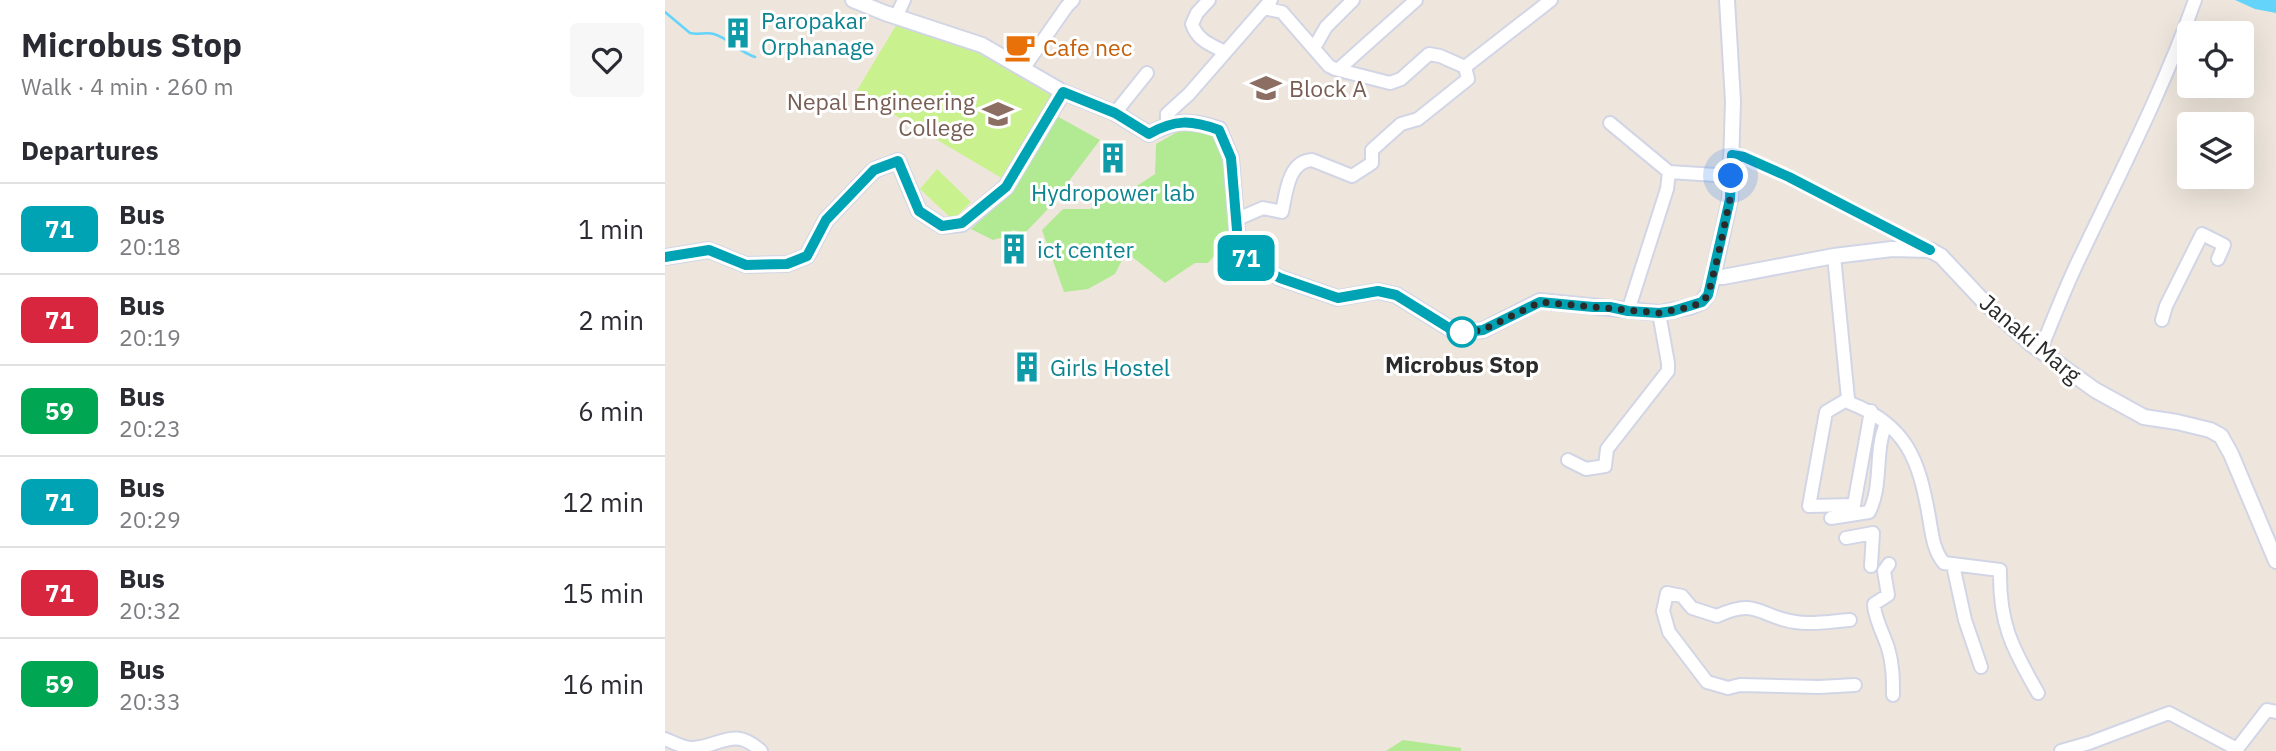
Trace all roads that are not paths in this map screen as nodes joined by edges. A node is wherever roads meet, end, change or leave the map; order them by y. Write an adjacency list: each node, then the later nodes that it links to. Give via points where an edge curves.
1 (853, 0): 11 (street)
2 (904, 0): 11 (street)
3 (1073, 0): 15 (street)
4 (1209, 0): 13 (street, via 1197,13 1194,32)
5 (1353, 0): 12 (street, via 1326,27)
6 (1416, 0): 16 (street)
7 (1551, 0): 14 (street)
8 (1727, 0): 22 (street, via 1733,66)
9 (2195, 0): 34 (street, via 2177,51)
10 (1267, 4): 12 (street, via 1282,12); 13 (street)
11 (896, 17): 15 (street, via 982,45)
12 (1314, 48): 16 (street)
13 (1225, 51): 21 (street, via 1167,114)
14 (1465, 66): 16 (street, via 1429,54 1390,83); 25 (street, via 1468,79 1418,119 1401,124 1372,150 1372,163 1352,176 1305,160 1291,173 1282,212 1263,208)
15 (1023, 69): 18 (street)
16 (1335, 69)
17 (1147, 73): 19 (street)
18 (1063, 92): 19 (street); 28 (street, via 1006,187 962,223 942,226 919,211 898,161 874,170 826,220 807,256 787,264 746,265 709,250)
19 (1115, 113): 21 (street, via 1149,134)
20 (1610, 123): 23 (street)
21 (1167, 124): 25 (street, via 1195,121 1219,130 1231,158)
22 (1732, 155): 24 (street); 26 (street, via 1789,177)
23 (1669, 172): 24 (street); 31 (street)
24 (1731, 176): 30 (street)
25 (1235, 220): 31 (street, via 1239,254 1280,278 1338,298 1378,291 1396,295 1457,333 1483,330 1540,302)
26 (1930, 250): 27 (street); 34 (street, Janaki Marg)
27 (1834, 256): 30 (street); 35 (street)
28 (665, 257)
29 (2218, 259): 33 (street, via 2224,246 2202,234)
30 (1713, 277): 32 (street, via 1702,302)
31 (1628, 311): 32 (street)
32 (1659, 313): 38 (street, via 1668,371 1607,449 1605,466 1586,469)
33 (2162, 320)
34 (2040, 351): 41 (street, Janaki Marg, via 2144,417 2221,436)
35 (1848, 399): 36 (street); 36 (street, via 1826,412 1809,506 1854,505)
36 (1871, 411): 37 (street)
37 (1887, 424): 39 (street, via 1880,438 1869,512); 43 (street, via 1904,440 1922,477 1934,548 1944,563)
38 (1568, 460)
39 (1831, 518)
40 (1846, 538): 44 (street, via 1873,533)
41 (2276, 561)
42 (1889, 564): 49 (street, via 1884,571 1888,595 1874,604 1874,611 1891,661)
43 (1953, 565): 46 (street); 48 (street, via 2000,570 2000,604 2007,634)
44 (1871, 566)
45 (1850, 620): 47 (street, via 1793,622 1753,607 1733,608 1717,616 1692,608 1682,596 1667,593 1663,611 1669,632 1707,682 1728,688)
46 (1981, 667)
47 (1855, 685)
48 (2038, 693)
49 (1893, 695)
50 (2276, 712): 52 (street, via 2267,710 2237,749 2169,713)
51 (665, 739): 53 (street)
52 (2091, 747): 55 (street)
53 (687, 750): 54 (street, via 738,737)
54 (761, 751)
55 (2061, 751)

